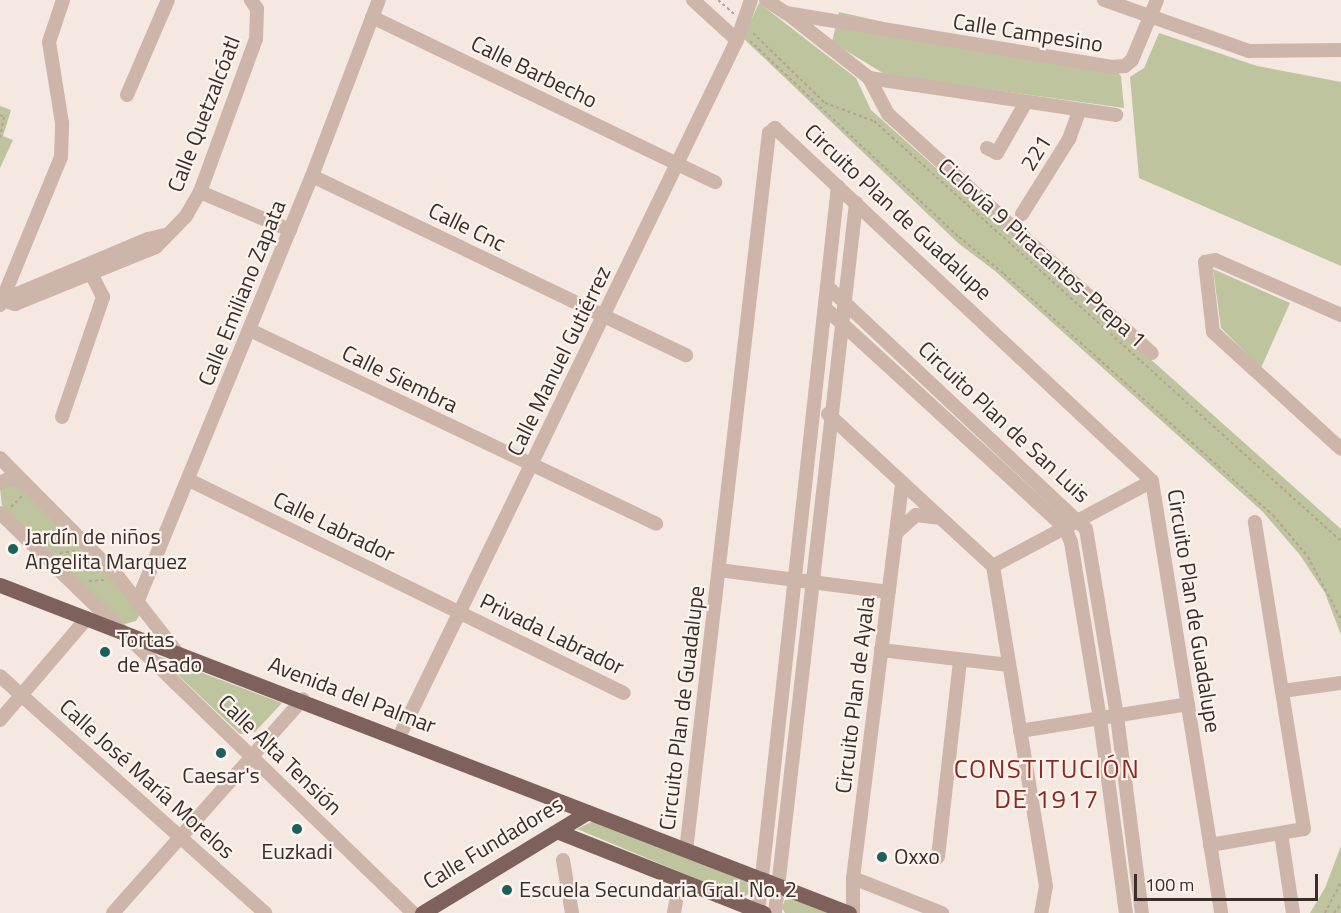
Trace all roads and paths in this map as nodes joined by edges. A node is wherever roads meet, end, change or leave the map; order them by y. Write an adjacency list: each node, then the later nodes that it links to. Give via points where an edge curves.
1 (63, 0): 34 (street, via 49,42 62,123 61,157)
2 (168, 0): 17 (street)
3 (251, 0): 28 (street, Calle Quetzalcóatl, via 256,9 256,39)
4 (379, 0): 12 (street, Calle Emiliano Zapata)
5 (693, 0): 14 (street)
6 (718, 0): 14 (path, Ciclovía 9 Piracantos-Prepa 1)
7 (751, 0): 14 (street, Calle Manuel Gutiérrez)
8 (766, 0): 11 (street, Calle Campesino)
9 (1104, 0): 13 (street)
10 (1157, 0): 13 (street, Calle Campesino)
11 (786, 13): 13 (street, Calle Campesino, via 1111,67 1125,66 1132,60); 16 (street)
12 (372, 17): 24 (street, Calle Barbecho); 25 (street, Calle Emiliano Zapata)
13 (1151, 17): 15 (street, via 1249,51)
14 (740, 32): 24 (street, Calle Manuel Gutiérrez); 61 (path, Ciclovía 9 Piracantos-Prepa 1, via 825,103 874,121); 75 (path, via 958,237 1274,515 1308,557)
15 (1341, 50)
16 (870, 78): 18 (street); 41 (street, via 875,95 888,114)
17 (127, 94)
18 (1024, 104): 19 (street); 23 (street, via 997,153)
19 (1079, 111): 21 (street); 30 (street, 221, via 1069,139)
20 (0, 115): 22 (path, via 4,117)
21 (1116, 115)
22 (0, 138)
23 (987, 148)
24 (678, 164): 26 (street, Calle Barbecho); 38 (street, Calle Manuel Gutiérrez)
25 (312, 176): 31 (street, Calle Emiliano Zapata); 38 (street, Calle Cnc)
26 (716, 182)
27 (838, 186): 29 (street, Circuito Plan de Guadalupe); 33 (street); 65 (street, Circuito Plan de Guadalupe, via 780,130 771,130)
28 (200, 192): 31 (street); 32 (street, Calle Quetzalcóatl, via 186,216 156,247)
29 (856, 203): 35 (street); 50 (street, Circuito Plan de Guadalupe)
30 (1022, 214)
31 (290, 230): 40 (street, Calle Emiliano Zapata)
32 (89, 269): 34 (street, Calle Quetzalcóatl, via 15,304); 44 (street, via 103,297)
33 (828, 286): 35 (street, Circuito Plan de San Luis); 36 (street)
34 (1, 302)
35 (845, 303): 39 (street); 56 (street, Circuito Plan de San Luis)
36 (825, 308): 39 (street, Circuito Plan de San Luis); 43 (street)
37 (1341, 315): 46 (street, via 1215,260 1205,262 1213,332)
38 (604, 316): 42 (street, Calle Cnc); 48 (street, Calle Manuel Gutiérrez)
39 (842, 323): 45 (street); 59 (street, Circuito Plan de San Luis)
40 (250, 330): 48 (street, Calle Siembra); 49 (street, Calle Emiliano Zapata)
41 (1152, 353)
42 (686, 355)
43 (815, 402): 45 (street); 67 (street)
44 (62, 417)
45 (832, 418): 52 (street); 68 (street)
46 (1341, 449)
47 (0, 463): 53 (street)
48 (532, 465): 58 (street, Calle Siembra); 73 (street, Calle Manuel Gutiérrez)
49 (189, 480): 72 (street, Calle Emiliano Zapata); 73 (street, Calle Labrador)
50 (1152, 481): 56 (street); 87 (street, Circuito Plan de Guadalupe)
51 (0, 483): 53 (street, via 8,479)
52 (902, 483): 55 (street); 60 (street, Circuito Plan de Ayala)
53 (26, 485): 54 (path); 62 (street)
54 (1, 514): 63 (street, Calle Alta Tensión)
55 (942, 519): 60 (street, via 932,514 916,515); 64 (street)
56 (1080, 519): 59 (street); 88 (street, Circuito Plan de San Luis, via 1086,530)
57 (1255, 522): 83 (street)
58 (656, 524)
59 (1065, 528): 64 (street); 89 (street, Circuito Plan de San Luis, via 1071,542)
60 (896, 533): 71 (street, Circuito Plan de Ayala)
61 (1341, 541)
62 (90, 549): 63 (path); 66 (street)
63 (42, 555): 69 (street, Calle Alta Tensión)
64 (993, 566): 80 (street)
65 (719, 570): 67 (street); 99 (street, Circuito Plan de Guadalupe)
66 (118, 578): 69 (path); 72 (street)
67 (795, 580): 68 (street); 103 (street)
68 (812, 582): 71 (street); 105 (street)
69 (71, 583): 76 (street, Calle Alta Tensión)
70 (0, 585): 74 (main road, Avenida del Palmar)
71 (889, 592): 78 (street, Circuito Plan de Ayala)
72 (138, 600): 77 (street)
73 (461, 613): 84 (street, Privada Labrador); 92 (street, Calle Manuel Gutiérrez)
74 (87, 618): 76 (main road, Avenida del Palmar); 85 (street)
75 (1341, 619)
76 (116, 628): 77 (main road, Avenida del Palmar); 93 (street, Calle Alta Tensión)
77 (175, 650): 86 (main road, Avenida del Palmar)
78 (881, 650): 79 (street); 102 (street, Circuito Plan de Ayala)
79 (960, 661): 80 (street); 100 (street)
80 (1009, 665): 91 (street)
81 (0, 676): 85 (street, Calle José María Morelos)
82 (1341, 683): 83 (street)
83 (1282, 691): 96 (street, via 1304,829)
84 (624, 693)
85 (21, 695): 90 (street); 97 (street, Calle José María Morelos)
86 (303, 699): 92 (main road, Avenida del Palmar); 93 (street)
87 (1188, 704): 88 (street); 98 (street, Circuito Plan de Guadalupe)
88 (1117, 716): 89 (street); 118 (street, Circuito Plan de San Luis)
89 (1100, 719): 91 (street); 117 (street, Circuito Plan de San Luis)
90 (0, 720)
91 (1020, 731): 116 (street, via 1046,886)
92 (399, 737): 94 (main road, Avenida del Palmar)
93 (253, 757): 97 (street); 111 (street, Calle Alta Tensión)
94 (588, 812): 95 (main road, Calle Fundadores); 99 (main road, Avenida del Palmar)
95 (559, 831): 107 (main road); 112 (main road, Calle Fundadores)
96 (1281, 833): 98 (street); 120 (street)
97 (180, 837): 109 (street); 110 (street, Calle José María Morelos)
98 (1210, 845): 119 (street, Circuito Plan de Guadalupe)
99 (686, 850): 103 (main road, Avenida del Palmar)
100 (938, 857)
101 (562, 860): 113 (street)
102 (853, 878): 108 (street); 115 (street, Circuito Plan de Ayala)
103 (763, 880): 105 (main road, Avenida del Palmar); 107 (street)
104 (1341, 881): 121 (path)
105 (777, 885): 114 (street); 115 (main road, Avenida del Palmar)
106 (1341, 904): 122 (path)
107 (760, 912)
108 (937, 912)
109 (113, 913)
110 (265, 913)
111 (413, 913)
112 (422, 913)
113 (572, 913)
114 (775, 913)
115 (851, 913)
116 (1041, 913)
117 (1126, 913)
118 (1142, 913)
119 (1221, 913)
120 (1293, 913)
121 (1325, 913)
122 (1334, 913)

